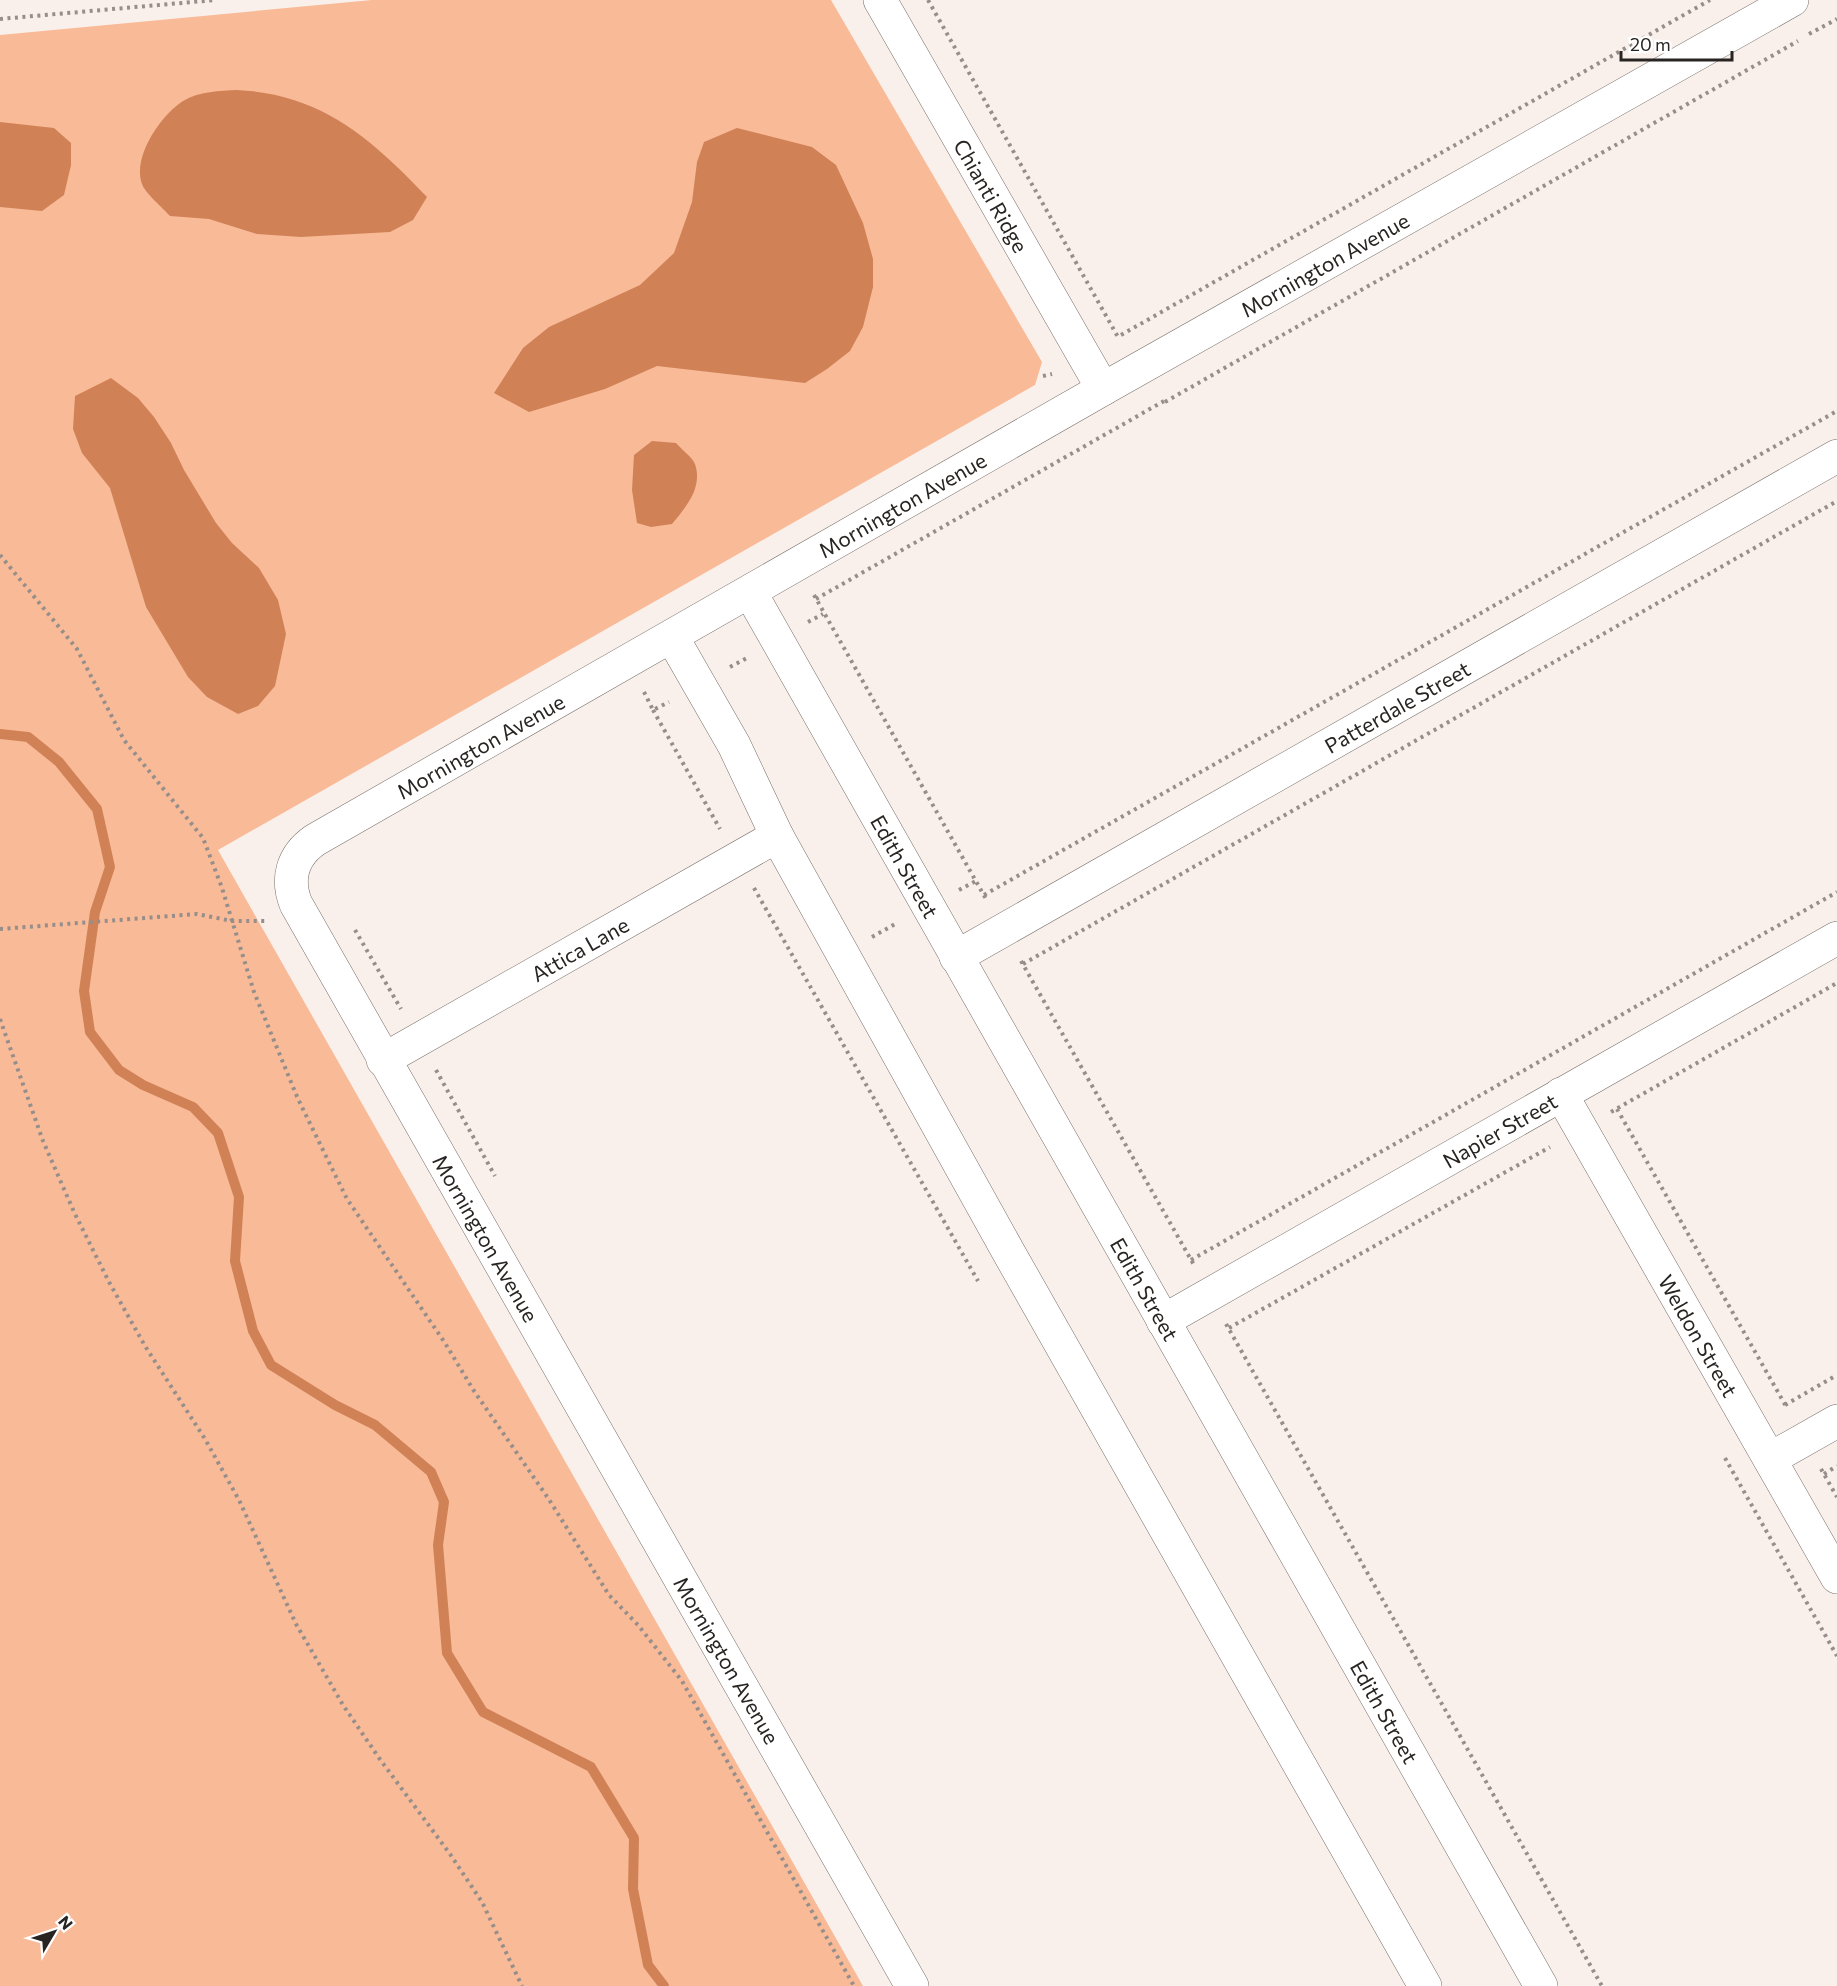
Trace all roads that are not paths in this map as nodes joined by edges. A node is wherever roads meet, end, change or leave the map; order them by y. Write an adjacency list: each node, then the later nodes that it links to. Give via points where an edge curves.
1 (880, 0): 3 (street, Chianti Ridge)
2 (1792, 0): 3 (street, Mornington Avenue)
3 (1103, 389): 5 (street, Mornington Avenue)
4 (1837, 456): 9 (street, Patterdale Street)
5 (750, 592): 6 (street, Mornington Avenue); 9 (street, Edith Street)
6 (672, 637): 7 (street, via 734,745); 10 (street, Mornington Avenue, via 315,840 301,852 291,879 296,904)
7 (777, 836): 10 (street, Attica Lane); 17 (street)
8 (1837, 938): 11 (street, Napier Street)
9 (956, 957): 12 (street, Edith Street)
10 (383, 1060): 16 (street, Mornington Avenue)
11 (1561, 1094): 12 (street, Napier Street); 14 (street, Weldon Street)
12 (1163, 1321): 18 (street, Edith Street)
13 (1837, 1421): 14 (street)
14 (1770, 1459): 15 (street, Weldon Street)
15 (1837, 1577)
16 (912, 1986)
17 (1425, 1986)
18 (1541, 1986)

